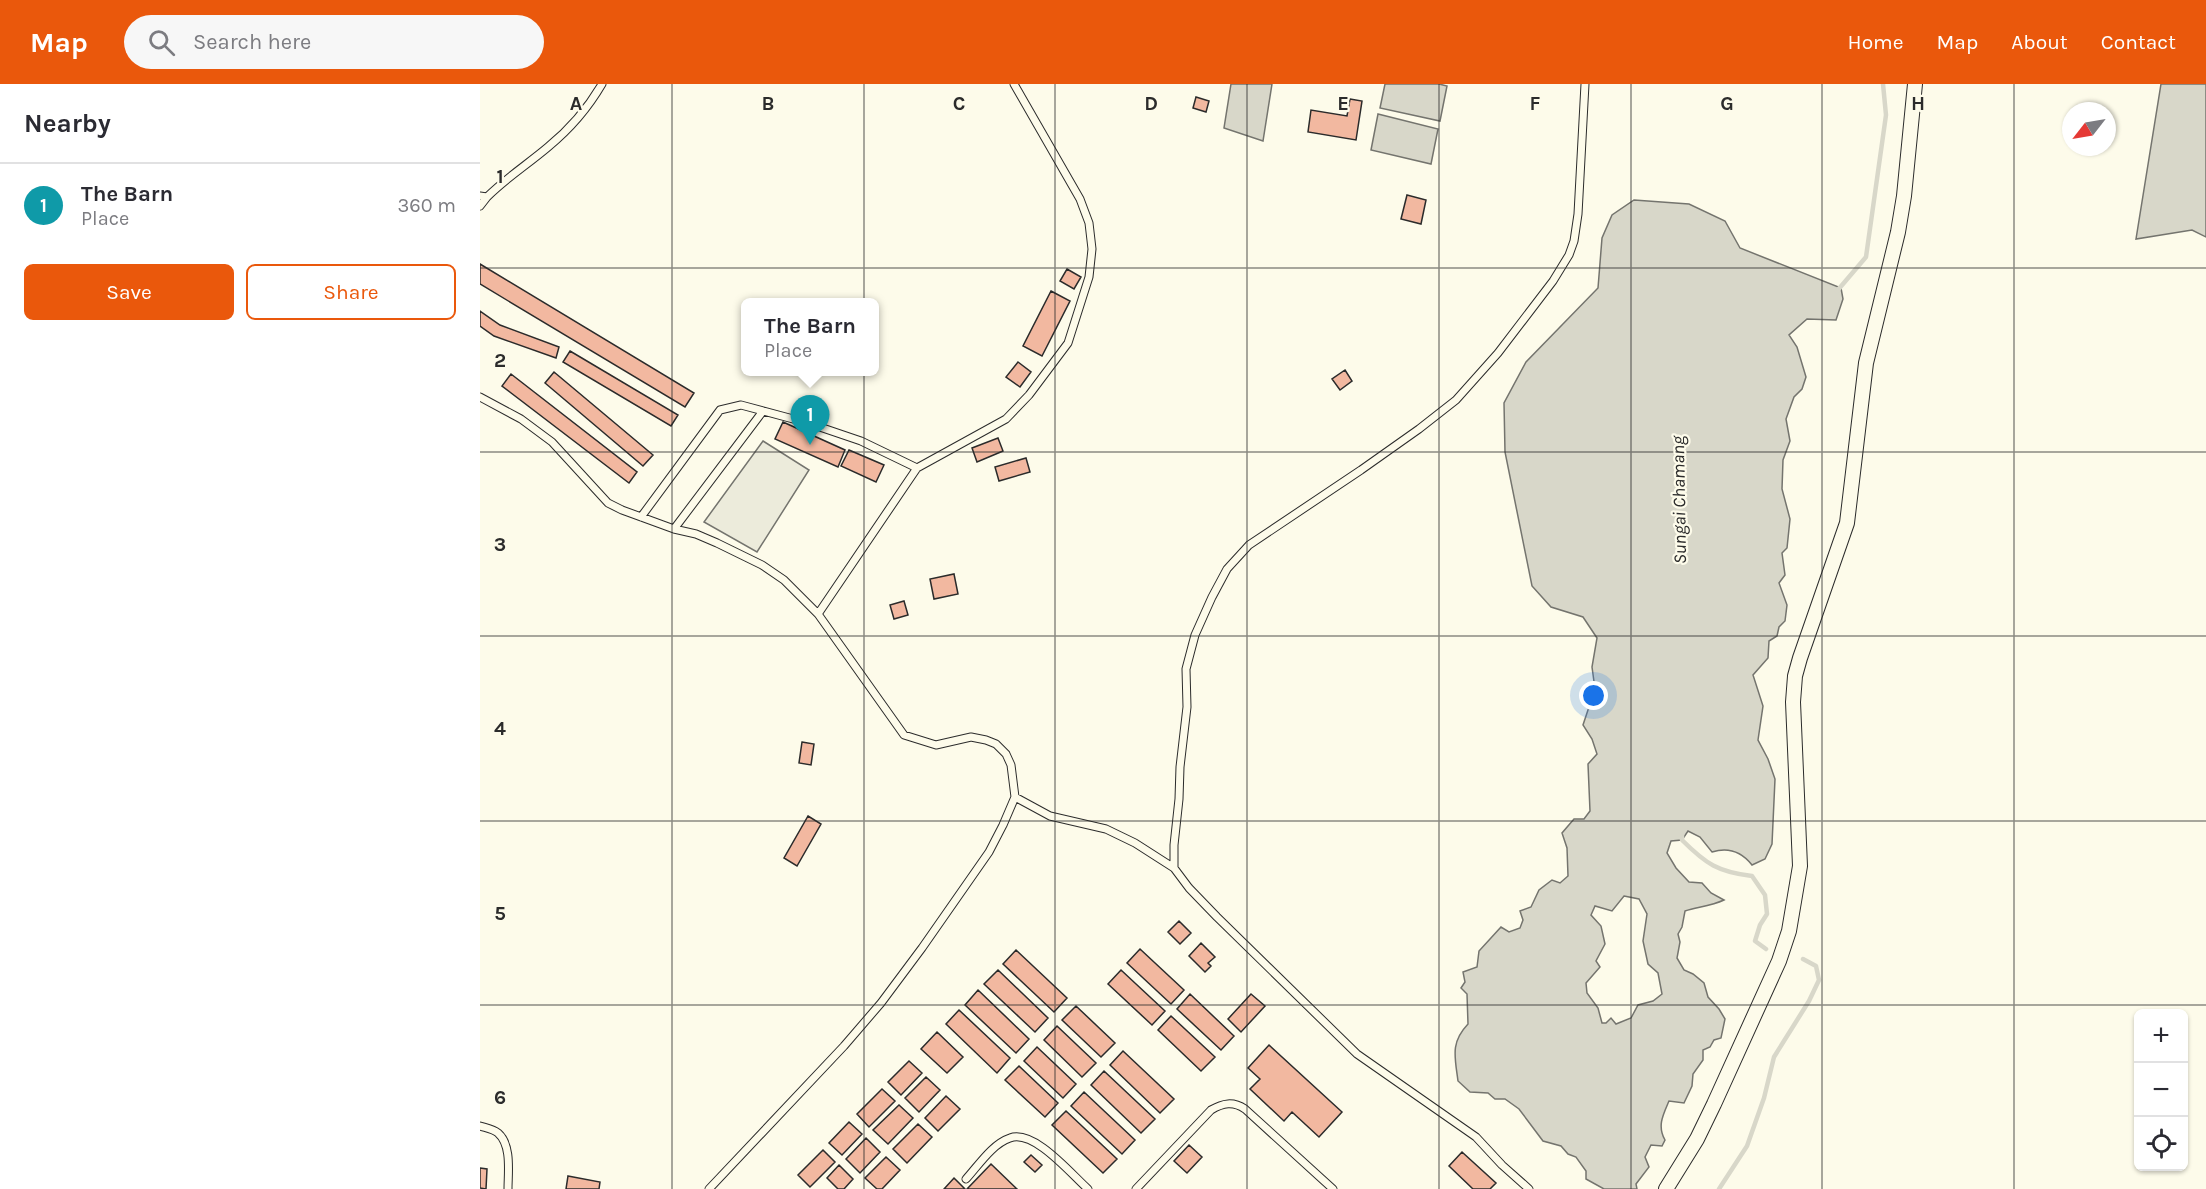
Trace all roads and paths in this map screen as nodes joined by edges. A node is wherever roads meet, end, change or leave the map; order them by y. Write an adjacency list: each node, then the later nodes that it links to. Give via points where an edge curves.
1 (603, 84): 5 (lane, via 580,116 549,146)
2 (1014, 84): 9 (lane, via 1087,216 1092,249 1089,276 1068,343 1017,409 1006,419)
3 (1585, 84): 14 (lane, via 1574,241 1553,281 1456,400 1249,545 1227,569 1212,597 1195,634 1186,669 1187,707 1179,767)
4 (1915, 84): 23 (street, via 1904,196 1866,363 1847,524 1795,676 1800,866 1789,930 1779,961 1714,1104)
5 (483, 196): 6 (lane)
6 (480, 206)
7 (480, 398): 10 (lane, via 521,419 552,442 608,503)
8 (763, 411): 9 (lane, via 861,441); 10 (lane, via 741,405 720,410); 11 (lane)
9 (917, 468): 12 (lane)
10 (640, 517): 11 (lane)
11 (674, 529): 12 (lane, via 696,534 762,565 790,585)
12 (818, 614): 13 (lane, via 904,735 936,745 971,737 996,744 1011,765)
13 (1015, 797): 14 (lane, via 1050,816 1106,829); 18 (lane, via 989,852 881,1003)
14 (1174, 868): 22 (lane, via 1217,917 1357,1054 1476,1137)
15 (480, 1126): 17 (lane, via 503,1138)
16 (966, 1179): 19 (lane, via 998,1145 1018,1136 1040,1145)
17 (508, 1189)
18 (709, 1189)
19 (1088, 1189)
20 (1136, 1189): 21 (lane, via 1211,1110 1231,1103 1245,1109)
21 (1333, 1189)
22 (1529, 1189)
23 (1666, 1189)

